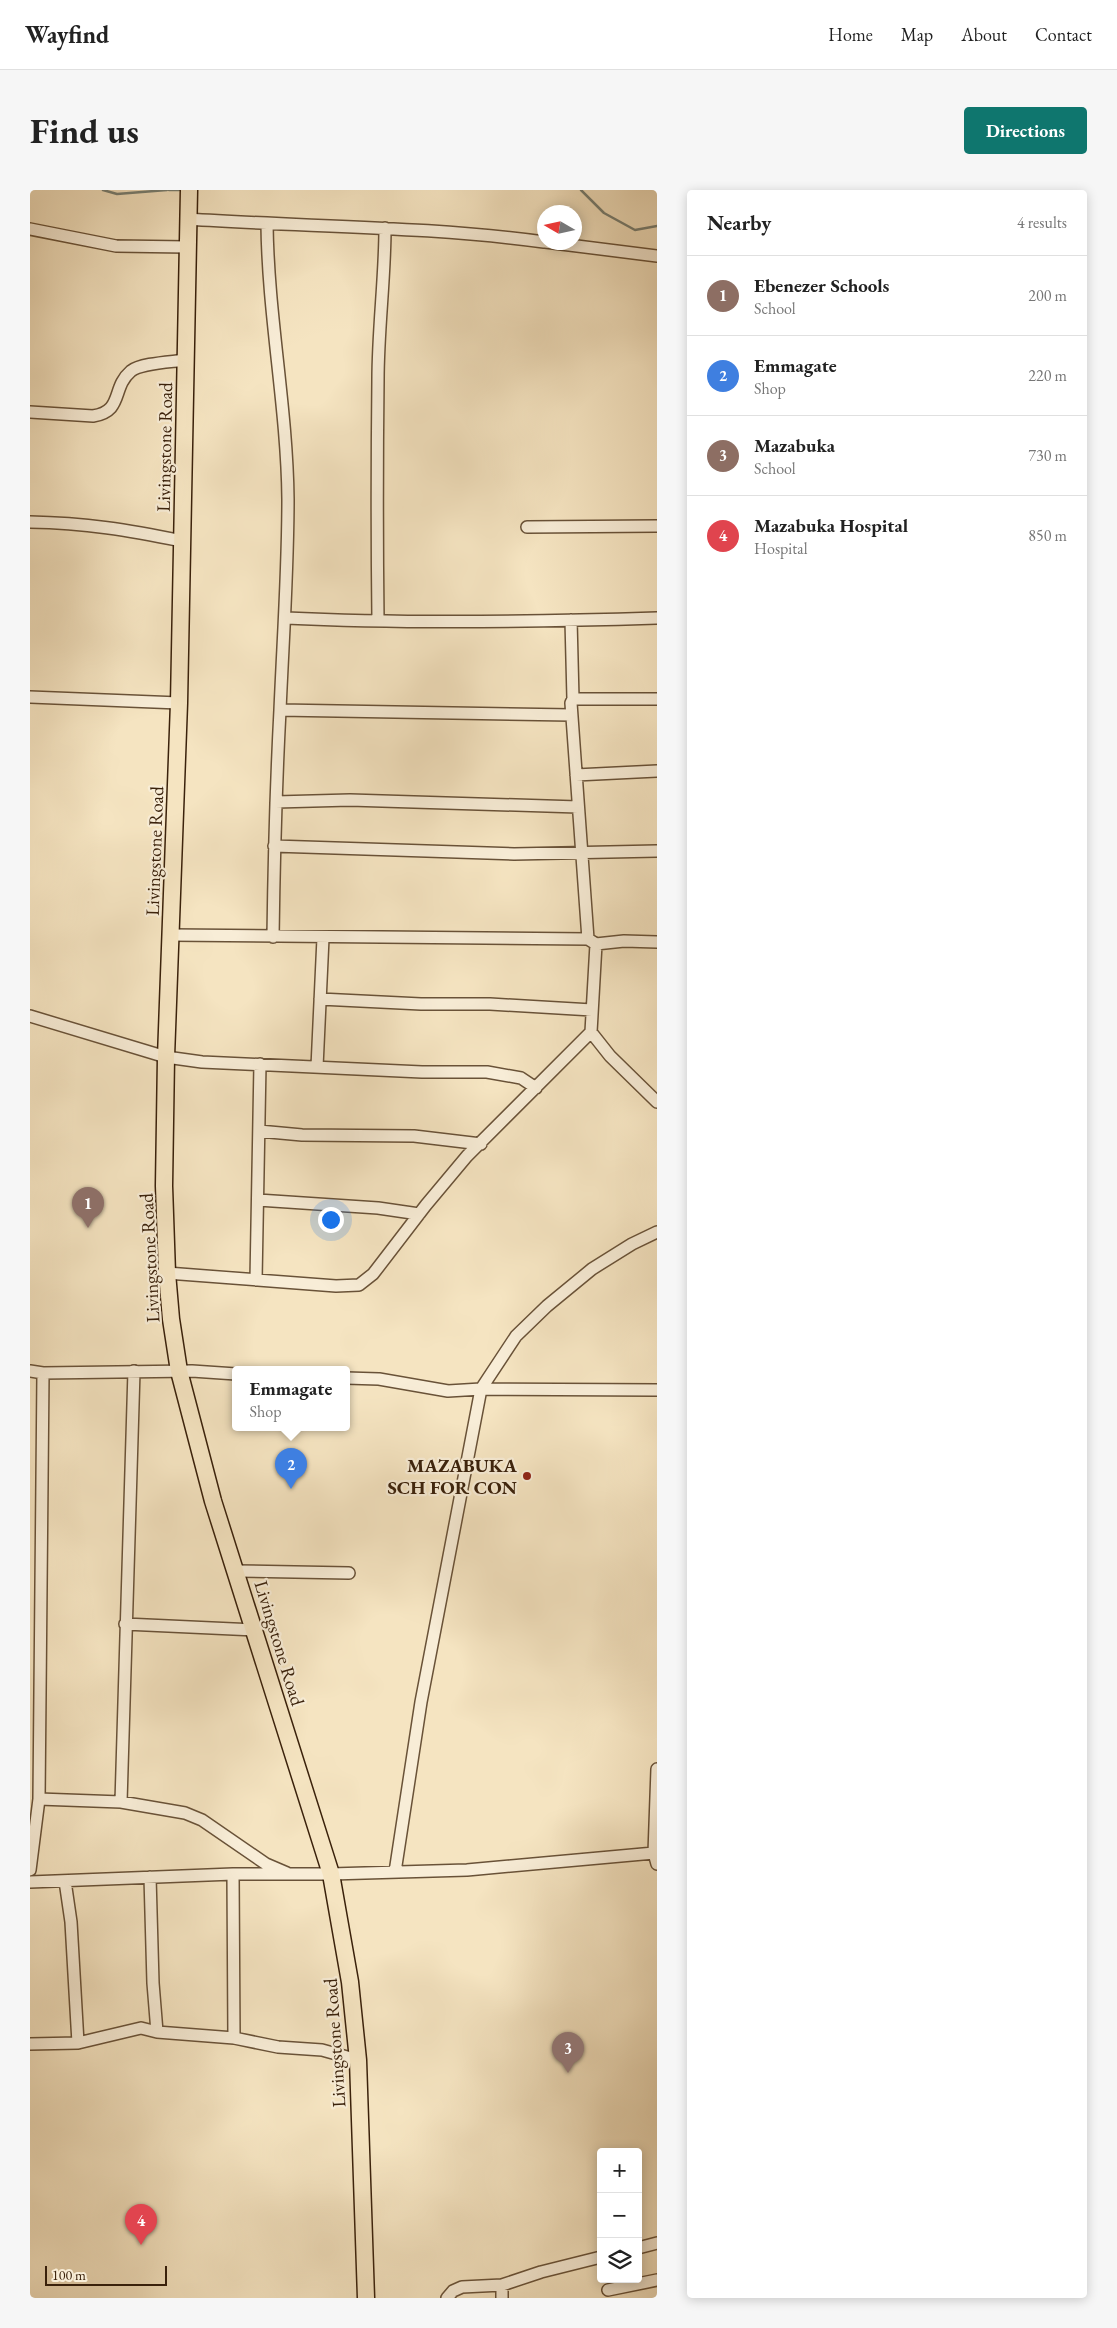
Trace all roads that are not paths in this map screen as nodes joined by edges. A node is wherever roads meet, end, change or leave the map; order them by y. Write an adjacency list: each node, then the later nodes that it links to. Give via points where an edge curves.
1 (188, 193): 2 (highway, Livingstone Road)
2 (188, 219): 3 (street); 7 (highway, Livingstone Road)
3 (267, 224): 4 (street); 16 (street, via 268,276 288,496)
4 (385, 228): 6 (street); 18 (street, via 378,377)
5 (30, 229): 7 (street, via 116,246)
6 (537, 241)
7 (188, 247): 10 (highway, Livingstone Road)
8 (582, 247): 9 (street)
9 (657, 256)
10 (185, 360): 11 (street, via 132,370 123,380 112,408 103,415); 15 (highway, Livingstone Road)
11 (30, 412)
12 (30, 522): 15 (street, via 111,526)
13 (657, 526): 14 (street)
14 (527, 527)
15 (182, 541): 23 (highway, Livingstone Road)
16 (286, 618): 18 (street); 24 (street)
17 (657, 618): 19 (street)
18 (378, 620): 19 (street)
19 (571, 620): 22 (street)
20 (30, 698): 23 (street)
21 (657, 698): 22 (street)
22 (573, 699): 25 (street)
23 (179, 703): 33 (highway, Livingstone Road)
24 (280, 710): 25 (street); 28 (street)
25 (571, 715): 27 (street)
26 (657, 772): 27 (street)
27 (576, 775): 29 (street)
28 (276, 802): 29 (street, via 350,800); 30 (street)
29 (578, 807): 32 (street)
30 (274, 846): 32 (street); 34 (street)
31 (657, 851): 32 (street)
32 (581, 854): 36 (street)
33 (171, 935): 34 (street); 42 (highway, Livingstone Road)
34 (274, 937): 35 (street)
35 (323, 938): 36 (street); 38 (street)
36 (592, 942): 37 (street); 39 (street)
37 (657, 942)
38 (320, 999): 39 (street); 44 (street)
39 (592, 1010): 41 (street)
40 (30, 1016): 42 (street)
41 (591, 1032): 45 (street); 46 (street, via 610,1056)
42 (166, 1057): 43 (street); 52 (highway, Livingstone Road, via 164,1186)
43 (260, 1064): 44 (street); 47 (street)
44 (317, 1067): 45 (street, via 487,1072 521,1078)
45 (536, 1088): 48 (street)
46 (657, 1102)
47 (258, 1131): 48 (street, via 302,1135 414,1136); 49 (street)
48 (481, 1144): 50 (street)
49 (258, 1200): 50 (street); 53 (street)
50 (418, 1214): 53 (street, via 373,1274 359,1285)
51 (657, 1232): 60 (street, via 592,1269 547,1306 516,1336)
52 (167, 1274): 53 (street); 56 (highway, Livingstone Road)
53 (256, 1280)
54 (30, 1371): 57 (street)
55 (134, 1371): 56 (street); 57 (street); 68 (street)
56 (179, 1371): 58 (street); 65 (highway, Livingstone Road, via 213,1501)
57 (43, 1373): 63 (street)
58 (232, 1374)
59 (350, 1378): 60 (street, via 379,1379 448,1391)
60 (481, 1389): 61 (street); 77 (street, via 421,1702)
61 (657, 1390)
62 (30, 1423): 63 (street)
63 (42, 1424): 64 (street)
64 (36, 1503): 67 (street)
65 (236, 1571): 66 (street); 69 (highway, Livingstone Road)
66 (348, 1573)
67 (36, 1585): 70 (street)
68 (125, 1624): 69 (street); 74 (street)
69 (254, 1630): 79 (highway, Livingstone Road)
70 (35, 1671): 71 (street)
71 (35, 1748): 73 (street)
72 (657, 1769): 75 (street)
73 (39, 1799): 74 (street); 76 (street)
74 (121, 1802): 80 (street, via 185,1813 202,1820 266,1864)
75 (655, 1858): 77 (street)
76 (30, 1870)
77 (395, 1872): 79 (street)
78 (233, 1874): 80 (street); 81 (street); 85 (street)
79 (331, 1874): 80 (street); 88 (highway, Livingstone Road, via 350,1982)
80 (292, 1875)
81 (150, 1877): 82 (street); 84 (street)
82 (66, 1881): 83 (street); 86 (street, via 72,1922)
83 (30, 1882)
84 (157, 2032): 85 (street); 86 (street, via 141,2028)
85 (234, 2038): 88 (street, via 278,2047 322,2050)
86 (78, 2043): 87 (street)
87 (30, 2044)
88 (358, 2060): 95 (highway, Livingstone Road)
89 (657, 2243): 90 (street)
90 (642, 2247)
91 (597, 2258): 93 (street)
92 (657, 2280): 94 (street)
93 (502, 2285): 96 (street, via 462,2287); 97 (street)
94 (608, 2289)
95 (366, 2298)
96 (447, 2298)
97 (502, 2298)

